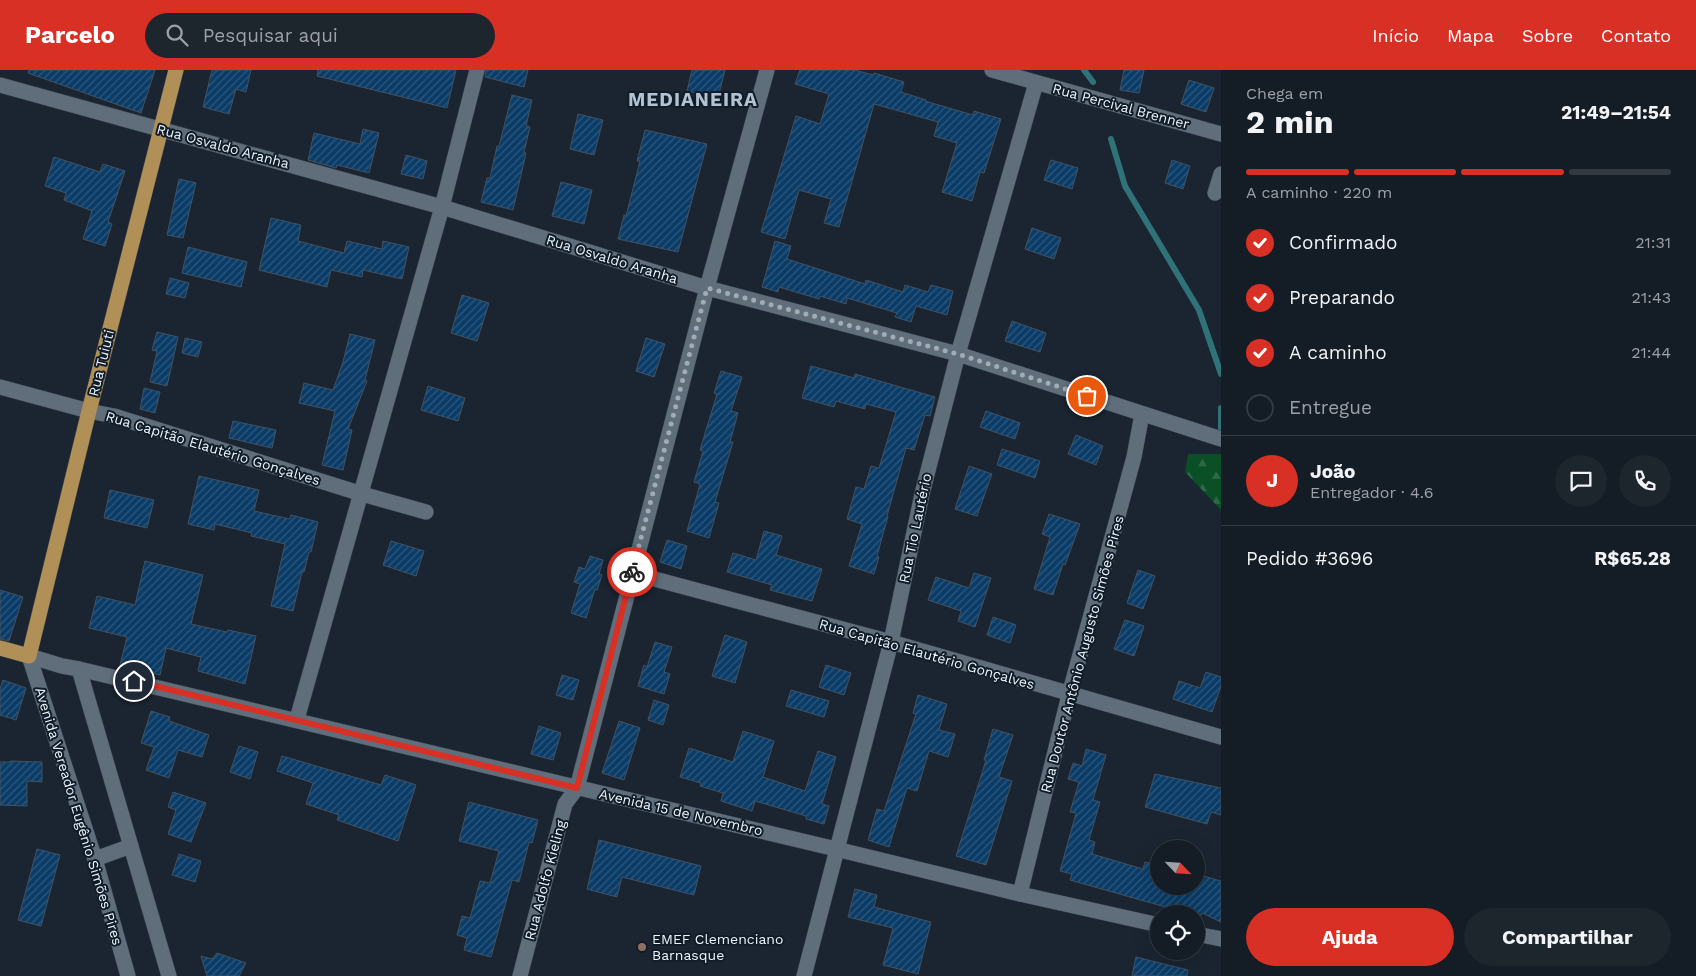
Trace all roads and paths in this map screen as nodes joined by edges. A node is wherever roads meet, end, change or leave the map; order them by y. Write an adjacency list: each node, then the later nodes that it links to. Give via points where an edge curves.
1 (176, 70): 7 (main road, Rua Tuiuti)
2 (477, 70): 11 (street)
3 (767, 70): 12 (street, Rua Adolfo Kieling)
4 (992, 70): 5 (street, Rua Percival Brenner)
5 (1036, 83): 8 (street, Rua Percival Brenner); 13 (street, Rua Tio Lautério)
6 (0, 85): 7 (street, Rua Osvaldo Aranha)
7 (160, 128): 11 (street, Rua Osvaldo Aranha); 15 (main road, Rua Tuiuti)
8 (1221, 134)
9 (1221, 174): 10 (street)
10 (1215, 194)
11 (442, 207): 12 (street, Rua Osvaldo Aranha); 18 (street)
12 (707, 288): 13 (street, Rua Osvaldo Aranha); 20 (street, Rua Adolfo Kieling)
13 (958, 354): 16 (street, Rua Osvaldo Aranha); 21 (street, Rua Tio Lautério, via 922,494)
14 (0, 387): 15 (street, Rua Capitão Elautério Gonçalves)
15 (89, 411): 18 (street, Rua Capitão Elautério Gonçalves); 23 (main road, Rua Tuiuti)
16 (1142, 414): 17 (street, Rua Osvaldo Aranha); 25 (street, Rua Doutor Antônio Augusto Simões Pires, via 1134,457)
17 (1221, 439)
18 (362, 494): 19 (street, Rua Capitão Elautério Gonçalves); 26 (street)
19 (426, 512)
20 (632, 573): 21 (street, Rua Capitão Elautério Gonçalves); 28 (street, Rua Adolfo Kieling)
21 (891, 642): 25 (street, Rua Capitão Elautério Gonçalves); 30 (street, Rua Tio Lautério)
22 (0, 648): 23 (main road, Avenida 15 de Novembro)
23 (29, 656): 24 (street, Avenida 15 de Novembro); 31 (street, Avenida Vereador Eugênio Simões Pires)
24 (80, 669): 26 (street, Avenida 15 de Novembro); 29 (street)
25 (1069, 695): 27 (street, Rua Capitão Elautério Gonçalves); 32 (street, Rua Doutor Antônio Augusto Simões Pires)
26 (297, 719): 28 (street, Avenida 15 de Novembro)
27 (1221, 738)
28 (577, 788): 30 (street, Avenida 15 de Novembro); 38 (street, Rua Adolfo Kieling, via 565,804)
29 (131, 846): 31 (street); 37 (street)
30 (836, 849): 32 (street, Avenida 15 de Novembro); 39 (street, Rua Tio Lautério)
31 (95, 859): 36 (street, Avenida Vereador Eugênio Simões Pires)
32 (1020, 894): 33 (street, Avenida 15 de Novembro)
33 (1150, 923)
34 (1205, 936): 35 (street)
35 (1221, 940)
36 (128, 976)
37 (169, 976)
38 (520, 976)
39 (804, 976)

